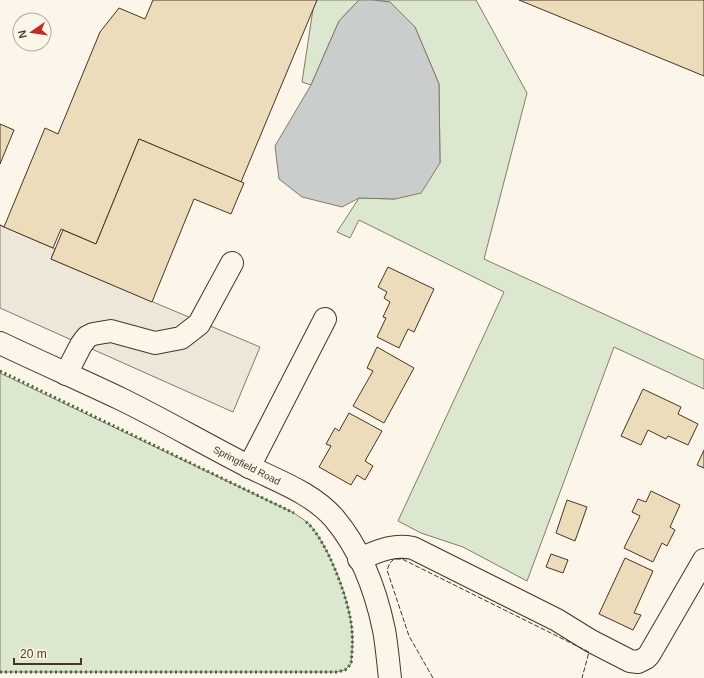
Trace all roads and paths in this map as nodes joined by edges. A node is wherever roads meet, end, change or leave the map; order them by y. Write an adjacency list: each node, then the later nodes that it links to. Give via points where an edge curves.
1 (232, 263): 4 (street, via 199,324 181,338 155,343 111,331 94,334 81,345)
2 (325, 319): 5 (street)
3 (0, 343): 4 (street, Springfield Road)
4 (66, 374): 5 (street, Springfield Road, via 122,400)
5 (249, 467): 6 (street, Springfield Road, via 319,503 348,538)
6 (359, 559): 7 (street, via 392,547 413,548 557,620 634,662 642,661 649,656); 8 (street, Springfield Road, via 378,605)
7 (704, 560)
8 (390, 678)

